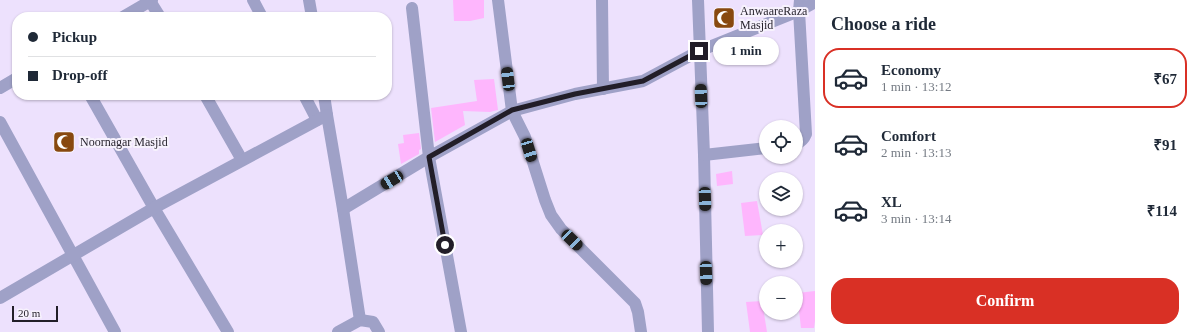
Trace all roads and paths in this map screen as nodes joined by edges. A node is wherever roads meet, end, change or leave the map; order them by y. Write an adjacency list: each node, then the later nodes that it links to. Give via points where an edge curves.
1 (151, 0): 10 (street); 11 (street)
2 (253, 0): 12 (street)
3 (309, 0): 13 (street)
4 (498, 0): 22 (street)
5 (602, 0): 17 (street)
6 (698, 0): 14 (street)
7 (815, 2): 8 (street)
8 (799, 5): 14 (street); 25 (street, via 806,134)
9 (412, 8): 28 (street)
10 (131, 12)
11 (157, 12)
12 (259, 12)
13 (311, 12)
14 (699, 51): 17 (street, via 643,81); 27 (street)
15 (12, 81): 16 (street)
16 (0, 88)
17 (603, 89): 22 (street)
18 (93, 100): 30 (street)
19 (207, 100): 29 (street)
20 (308, 100): 23 (street)
21 (324, 100): 23 (street)
22 (512, 110): 28 (street); 40 (street, via 525,137 551,215 561,229 635,303)
23 (322, 117): 29 (street); 31 (street)
24 (0, 122): 32 (street)
25 (803, 139)
26 (759, 149): 27 (street)
27 (704, 155): 41 (street)
28 (429, 157): 31 (street); 39 (street)
29 (242, 160): 30 (street)
30 (154, 208): 32 (street); 36 (street)
31 (343, 210): 34 (street)
32 (74, 255): 33 (street); 35 (street)
33 (0, 298)
34 (360, 320): 37 (street); 38 (street, via 373,322)
35 (115, 332)
36 (228, 332)
37 (338, 332)
38 (379, 332)
39 (461, 332)
40 (641, 332)
41 (708, 332)

